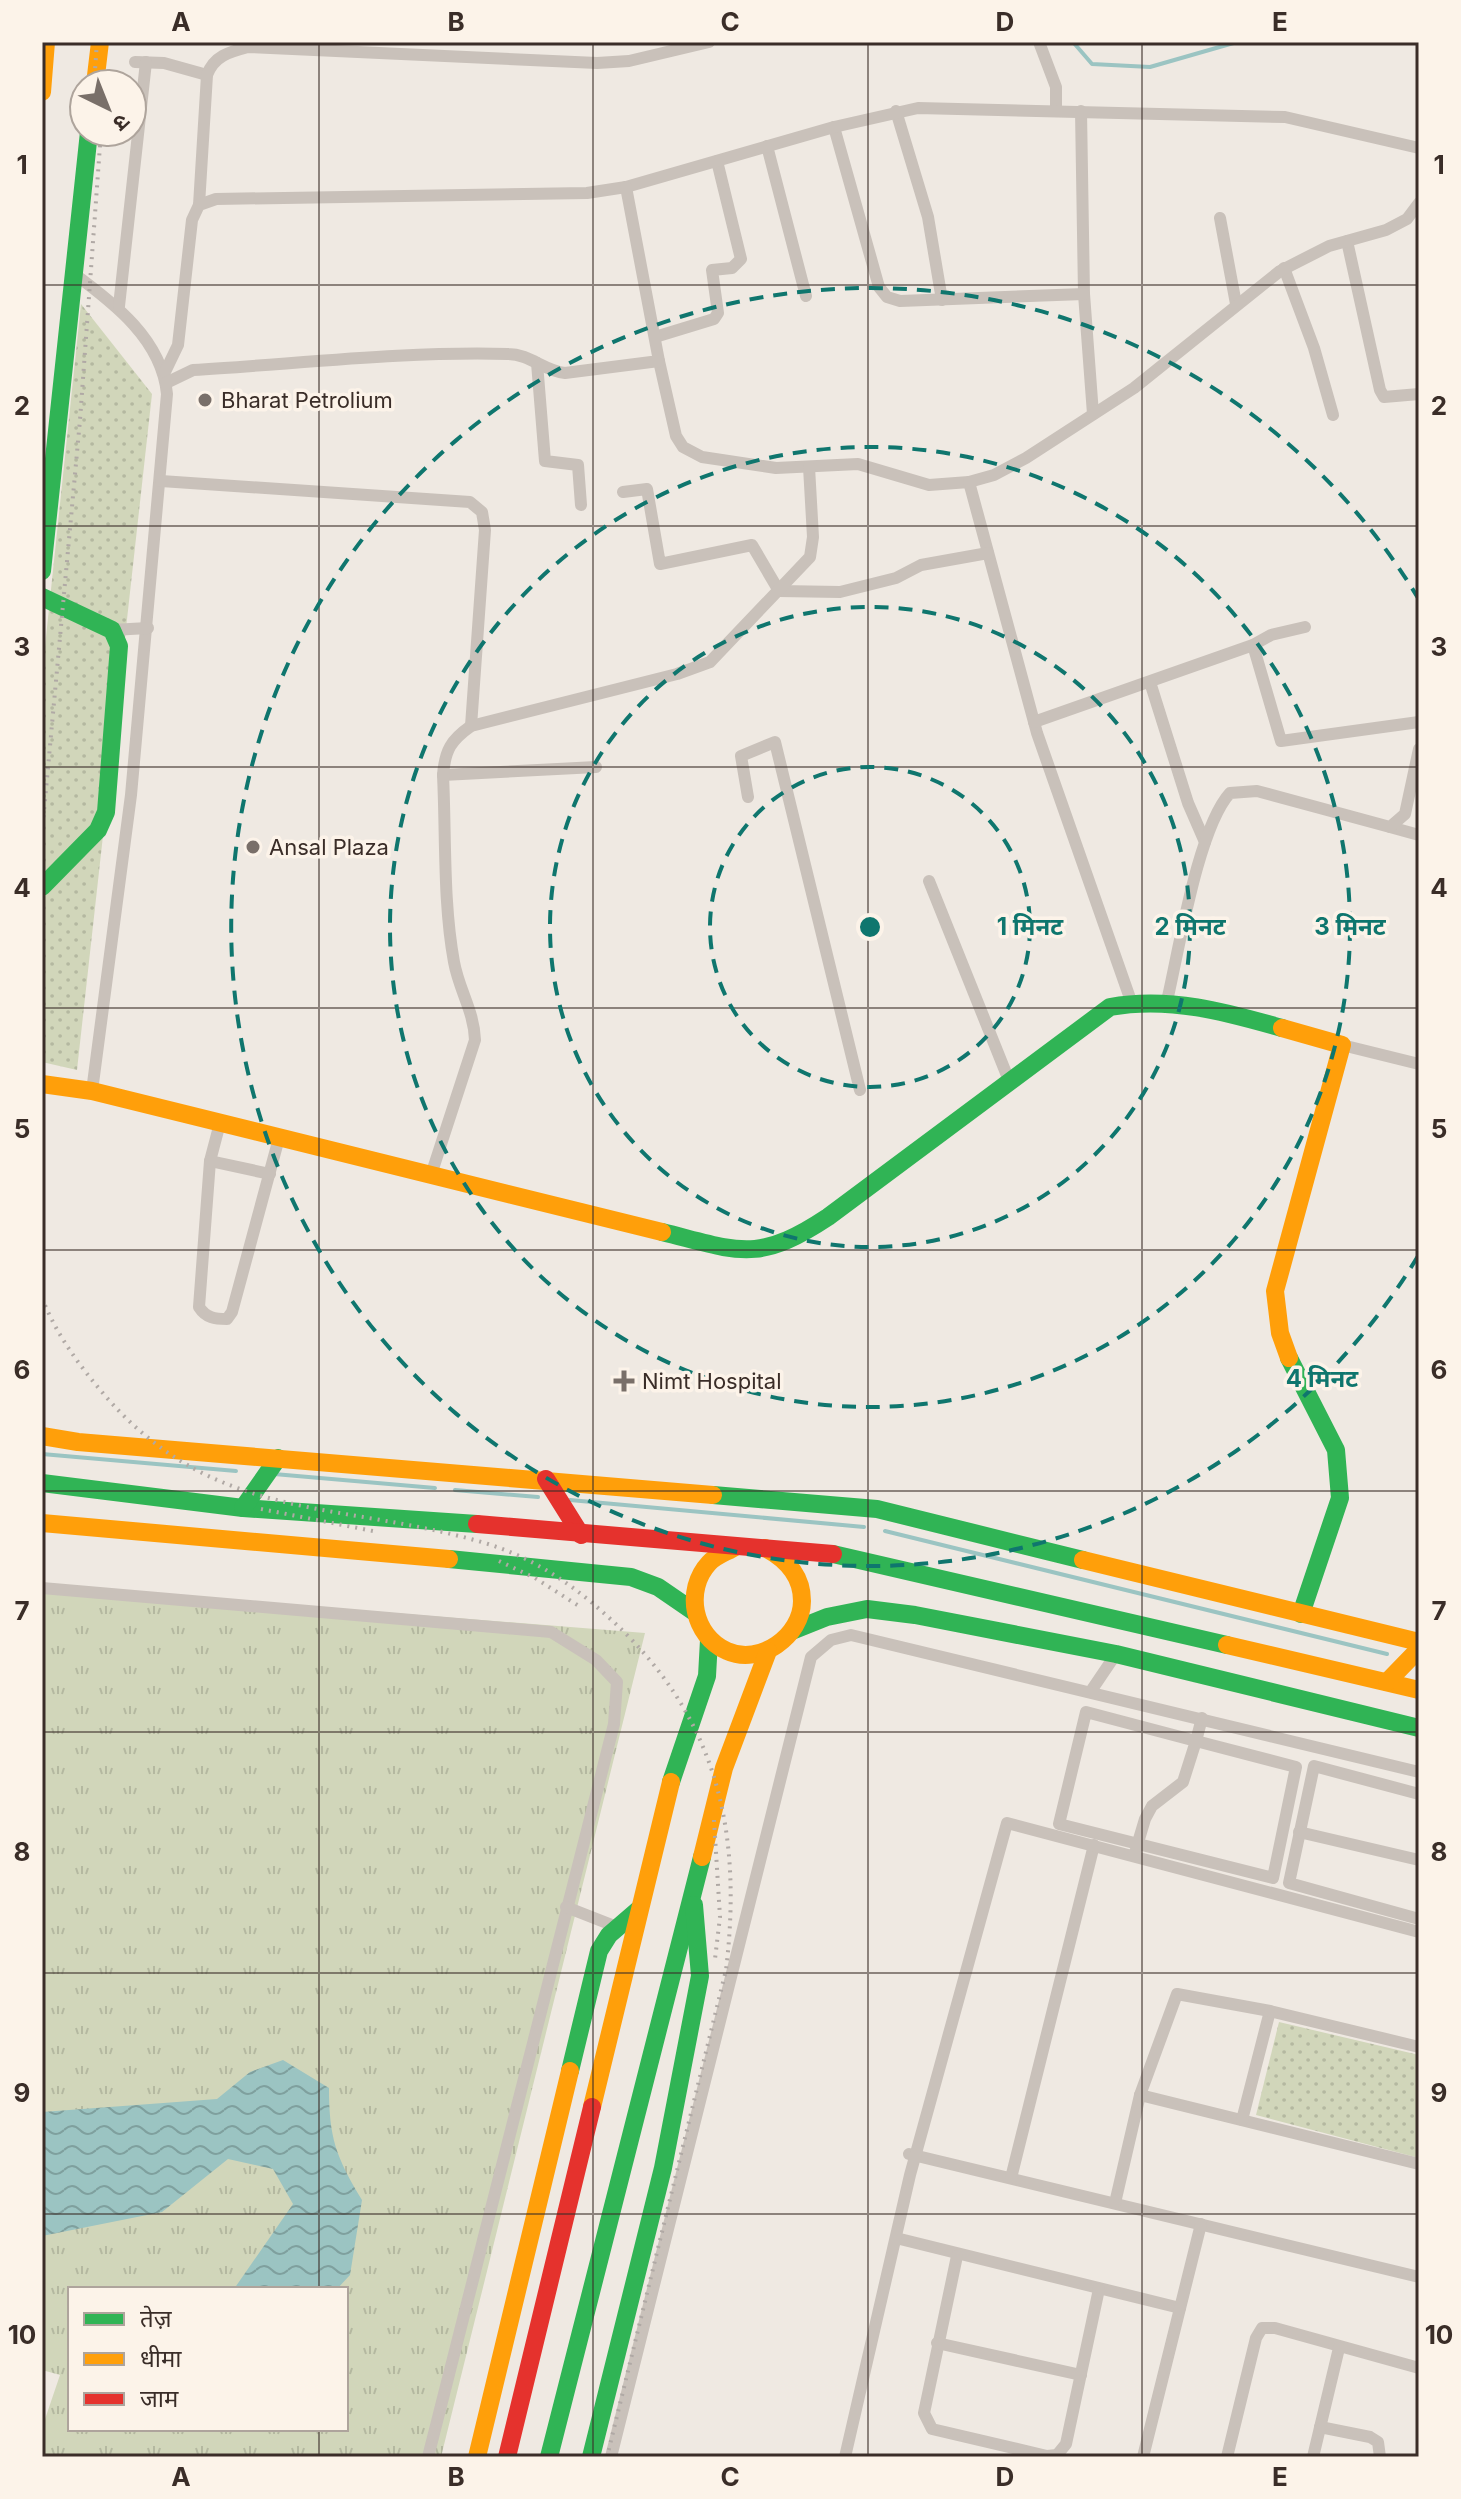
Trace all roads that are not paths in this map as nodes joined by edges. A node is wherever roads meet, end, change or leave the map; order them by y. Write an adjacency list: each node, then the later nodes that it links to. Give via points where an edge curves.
1 (46, 42): 7 (main road)
2 (100, 42): 5 (main road)
3 (709, 42): 6 (street, via 674,53 597,63 248,47 211,63)
4 (1039, 42): 9 (street, via 1056,87)
5 (97, 68)
6 (207, 75): 18 (street); 27 (street, via 140,62)
7 (42, 92)
8 (896, 111): 9 (street); 11 (street); 25 (street, via 928,217)
9 (1056, 111): 10 (street)
10 (1081, 111): 14 (street, via 1285,117); 23 (street)
11 (834, 127): 12 (street); 25 (street, via 879,287 900,301)
12 (767, 146): 15 (street); 24 (street)
13 (87, 148): 22 (main road)
14 (1419, 148)
15 (717, 161): 16 (street); 28 (street, via 741,259 732,268 712,270 718,313 714,319)
16 (626, 187): 18 (street, via 587,193 216,199); 28 (street)
17 (1419, 203): 20 (street, via 1407,219)
18 (199, 205): 31 (street, via 192,220 178,345)
19 (1220, 218): 26 (street)
20 (1347, 241): 21 (street); 32 (street, via 1380,390 1391,398)
21 (1284, 268): 26 (street); 34 (street)
22 (73, 273): 27 (street); 41 (main road)
23 (1084, 294): 25 (street); 33 (street)
24 (806, 296)
25 (942, 300)
26 (1236, 304): 33 (street, via 1180,355)
27 (119, 306): 31 (street)
28 (655, 337): 29 (street)
29 (659, 361): 30 (street, via 565,373); 35 (street, via 683,447 702,457 776,468)
30 (537, 363): 31 (street, via 509,354 193,370); 39 (street, via 545,461 578,465)
31 (166, 377): 36 (street)
32 (1419, 394)
33 (1093, 414): 37 (street, via 1026,458)
34 (1333, 415)
35 (809, 467): 37 (street, via 858,464 929,485); 42 (street, via 812,550)
36 (161, 481): 45 (street); 51 (street, via 470,502 482,512 485,530)
37 (969, 482): 40 (street)
38 (623, 492): 42 (street, via 647,489 660,564 752,545)
39 (581, 505)
40 (988, 553): 42 (street, via 921,565 896,578 840,592); 49 (street)
41 (42, 571)
42 (779, 591): 51 (street, via 710,662)
43 (42, 597): 46 (main road)
44 (1305, 627): 47 (street)
45 (148, 628): 46 (street); 57 (street)
46 (112, 630): 56 (main road, via 119,646)
47 (1253, 645): 48 (street); 50 (street, via 1281,741)
48 (1150, 682): 49 (street); 60 (street)
49 (1034, 722): 63 (street)
50 (1419, 722)
51 (471, 726): 54 (street, via 452,740)
52 (1419, 749): 58 (street, via 1405,814)
53 (596, 767): 54 (street)
54 (443, 775): 75 (street, via 451,938 455,967 475,1021 475,1040)
55 (748, 797): 69 (street, via 741,756 775,742)
56 (106, 812): 57 (street); 62 (main road, via 98,830)
57 (129, 815): 70 (street)
58 (1390, 827): 59 (street); 60 (street, via 1241,789 1217,807)
59 (1419, 835)
60 (1205, 842): 64 (street)
61 (929, 881): 67 (street)
62 (42, 887)
63 (1131, 1001): 64 (main road); 67 (main road, via 1098,1015)
64 (1167, 1001): 65 (main road)
65 (1342, 1045): 66 (street); 87 (main road, via 1275,1291 1280,1338 1336,1450 1339,1469 1340,1498)
66 (1419, 1064)
67 (1010, 1083): 75 (main road, via 793,1241 764,1251 743,1252)
68 (42, 1084): 70 (main road)
69 (860, 1090)
70 (92, 1091): 71 (main road)
71 (220, 1123): 72 (main road); 73 (street)
72 (279, 1138): 74 (street); 75 (main road)
73 (210, 1161): 74 (street); 74 (street, via 199,1307 204,1315 218,1319 227,1319 232,1312)
74 (270, 1174)
75 (431, 1175)
76 (42, 1436): 77 (main road)
77 (278, 1458): 78 (main road); 80 (main road)
78 (546, 1479): 82 (main road); 87 (main road, via 877,1509)
79 (42, 1483): 80 (main road)
80 (243, 1508): 82 (main road)
81 (42, 1523): 86 (main road, via 631,1577 658,1587)
82 (581, 1535): 83 (main road)
83 (737, 1546): 84 (main road); 86 (main road, via 702,1569 695,1582)
84 (765, 1548): 88 (main road, via 789,1564 801,1590 799,1618); 94 (main road, via 844,1555)
85 (42, 1588): 107 (street, via 543,1631 583,1650 613,1676 618,1691)
86 (693, 1611): 89 (main road)
87 (1301, 1614): 90 (main road)
88 (792, 1631): 92 (main road); 93 (main road, via 867,1609)
89 (709, 1640): 92 (main road, via 747,1655); 108 (main road, via 707,1676 675,1765)
90 (1419, 1642)
91 (1419, 1649): 94 (main road)
92 (768, 1651): 106 (main road, via 724,1768)
93 (1116, 1654): 96 (street); 98 (main road)
94 (1387, 1682): 95 (main road)
95 (1419, 1690)
96 (1091, 1691): 97 (street); 135 (street, via 851,1635 831,1640 811,1657)
97 (1202, 1718): 99 (street); 100 (street)
98 (1419, 1728)
99 (1196, 1741): 104 (street, via 1183,1782 1152,1806); 104 (street, via 1086,1712 1059,1824); 104 (street, via 1296,1767 1273,1878)
100 (1419, 1772)
101 (1419, 1794): 102 (street, via 1314,1766)
102 (1299, 1832): 105 (street); 109 (street, via 1289,1883)
103 (1094, 1845): 104 (street); 115 (street, via 1007,1823); 117 (street)
104 (1136, 1850): 109 (street)
105 (1419, 1860)
106 (693, 1898): 133 (main road); 134 (main road, via 700,1976 663,2168)
107 (566, 1907): 110 (street); 130 (street)
108 (638, 1910): 110 (main road); 132 (main road)
109 (1418, 1923)
110 (617, 1927): 131 (main road, via 599,1951)
111 (1270, 2011): 112 (street); 113 (street, via 1177,1994); 114 (street)
112 (1419, 2047)
113 (1140, 2095): 114 (street); 118 (street)
114 (1242, 2120): 116 (street)
115 (911, 2154): 117 (street); 120 (street)
116 (1419, 2164)
117 (1011, 2178): 118 (street)
118 (1115, 2203): 119 (street)
119 (1201, 2224): 122 (street); 124 (street)
120 (896, 2238): 121 (street); 136 (street)
121 (957, 2256): 123 (street); 125 (street)
122 (1419, 2277)
123 (1099, 2289): 124 (street); 128 (street)
124 (1180, 2308): 137 (street)
125 (937, 2343): 128 (street); 128 (street, via 924,2413 932,2429 1047,2456 1057,2455 1066,2444)
126 (1339, 2348): 127 (street); 129 (street); 138 (street, via 1262,2328)
127 (1419, 2368)
128 (1081, 2375)
129 (1320, 2427): 139 (street); 140 (street, via 1370,2437 1378,2442)
130 (428, 2457)
131 (477, 2457)
132 (507, 2457)
133 (549, 2457)
134 (591, 2457)
135 (611, 2457)
136 (845, 2457)
137 (1143, 2457)
138 (1227, 2457)
139 (1313, 2457)
140 (1380, 2457)

